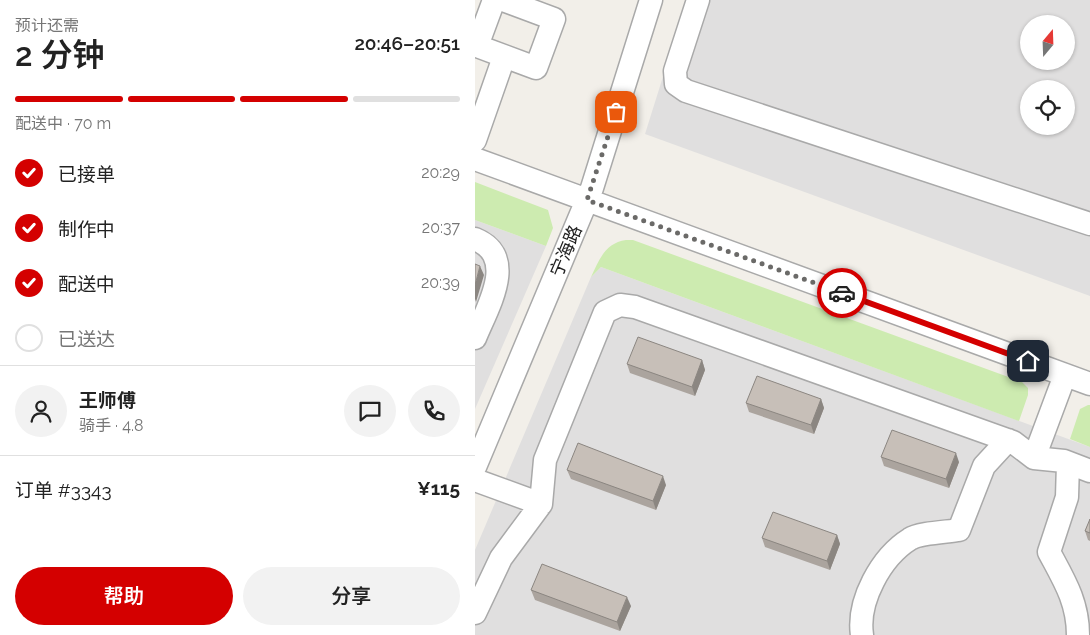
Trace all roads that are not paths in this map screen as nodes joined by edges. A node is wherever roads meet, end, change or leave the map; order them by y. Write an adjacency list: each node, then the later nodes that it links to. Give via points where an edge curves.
1 (494, 0): 5 (street, via 477,46)
2 (503, 0): 5 (street, via 554,19 536,68)
3 (651, 0): 8 (street, 宁海路)
4 (698, 0): 9 (street, via 675,71 676,84 686,91)
5 (504, 57): 6 (street)
6 (475, 142): 8 (street)
7 (475, 159): 8 (street)
8 (589, 194): 12 (street); 13 (street); 18 (street, 宁海路)
9 (1090, 224)
10 (475, 239): 11 (street, via 492,250 499,268 495,290)
11 (475, 338)
12 (1090, 368)
13 (1065, 375): 14 (street); 16 (street)
14 (1090, 384)
15 (1008, 440): 16 (street); 21 (street, via 644,310 620,305 605,312 545,460); 23 (street, via 984,466 959,530 910,539 884,563 867,592)
16 (1034, 458): 17 (street)
17 (1068, 463): 19 (street); 24 (street, via 1067,497 1049,552 1076,608)
18 (475, 467)
19 (1090, 471)
20 (475, 480): 21 (street)
21 (541, 504): 22 (street, via 501,558)
22 (475, 612)
23 (862, 635)
24 (1078, 635)

